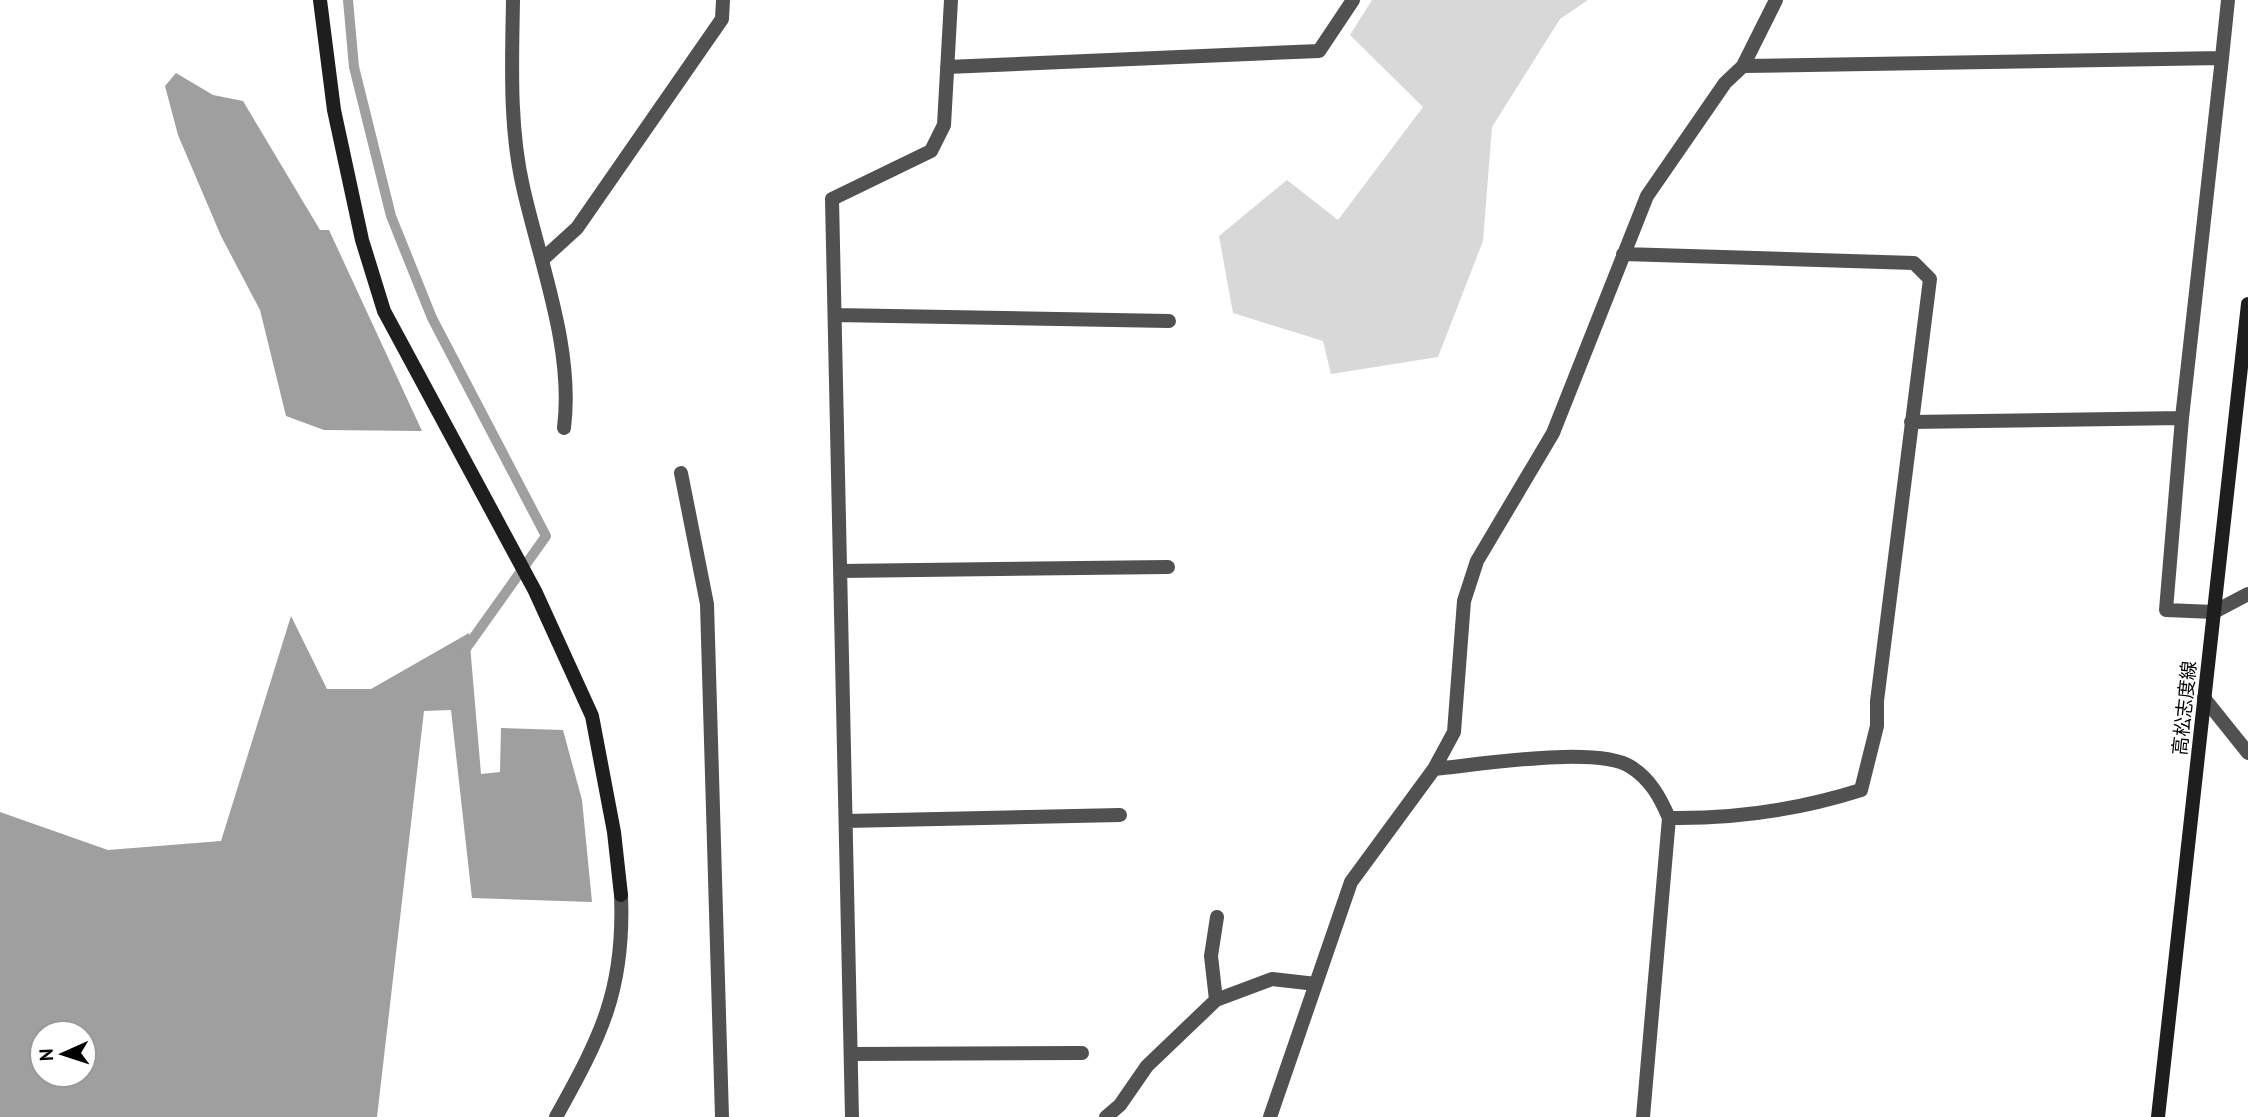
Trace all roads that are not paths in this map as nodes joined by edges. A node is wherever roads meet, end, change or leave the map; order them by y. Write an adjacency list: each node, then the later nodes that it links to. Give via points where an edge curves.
1 (320, 0): 35 (street, via 334,110 362,240 384,311 535,591 592,716 621,895 618,978 595,1046)
2 (513, 0): 12 (street, via 512,89 521,171)
3 (723, 0): 12 (street, via 722,19 715,30 577,228)
4 (951, 0): 10 (street)
5 (1353, 0): 10 (street, via 1319,51)
6 (1776, 0): 9 (street)
7 (2228, 0): 8 (street)
8 (2221, 58): 9 (street); 16 (street)
9 (1743, 66): 11 (street, via 1647,195)
10 (947, 67): 14 (street, via 944,125 931,151 832,198)
11 (1623, 254): 17 (street, via 1914,263 1930,279); 26 (street, via 1553,433 1477,561 1464,601 1454,732)
12 (543, 260): 18 (street, via 568,395)
13 (2248, 303): 23 (street, 高松志度線)
14 (835, 315): 15 (street); 21 (street)
15 (1169, 321)
16 (2182, 418): 17 (street); 23 (street, via 2166,610)
17 (1910, 422): 28 (street, via 1877,726 1861,790 1826,801 1721,819)
18 (565, 428)
19 (681, 473): 36 (street, via 708,604)
20 (1168, 567): 21 (street)
21 (841, 570): 29 (street)
22 (2248, 594): 23 (street)
23 (2214, 612): 24 (street, 高松志度線)
24 (2204, 698): 25 (street); 41 (street, 高松志度線)
25 (2248, 753)
26 (1434, 769): 28 (street, via 1611,759 1650,783); 31 (street, via 1351,882)
27 (1120, 815): 29 (street)
28 (1669, 818): 40 (street)
29 (846, 821): 34 (street)
30 (1217, 917): 32 (street, via 1211,956)
31 (1316, 984): 32 (street, via 1272,979); 39 (street)
32 (1216, 1000): 38 (street, via 1146,1066 1120,1105)
33 (1082, 1053): 34 (street)
34 (851, 1054): 37 (street)
35 (555, 1117)
36 (722, 1117)
37 (852, 1117)
38 (1106, 1117)
39 (1270, 1117)
40 (1643, 1117)
41 (2158, 1117)

